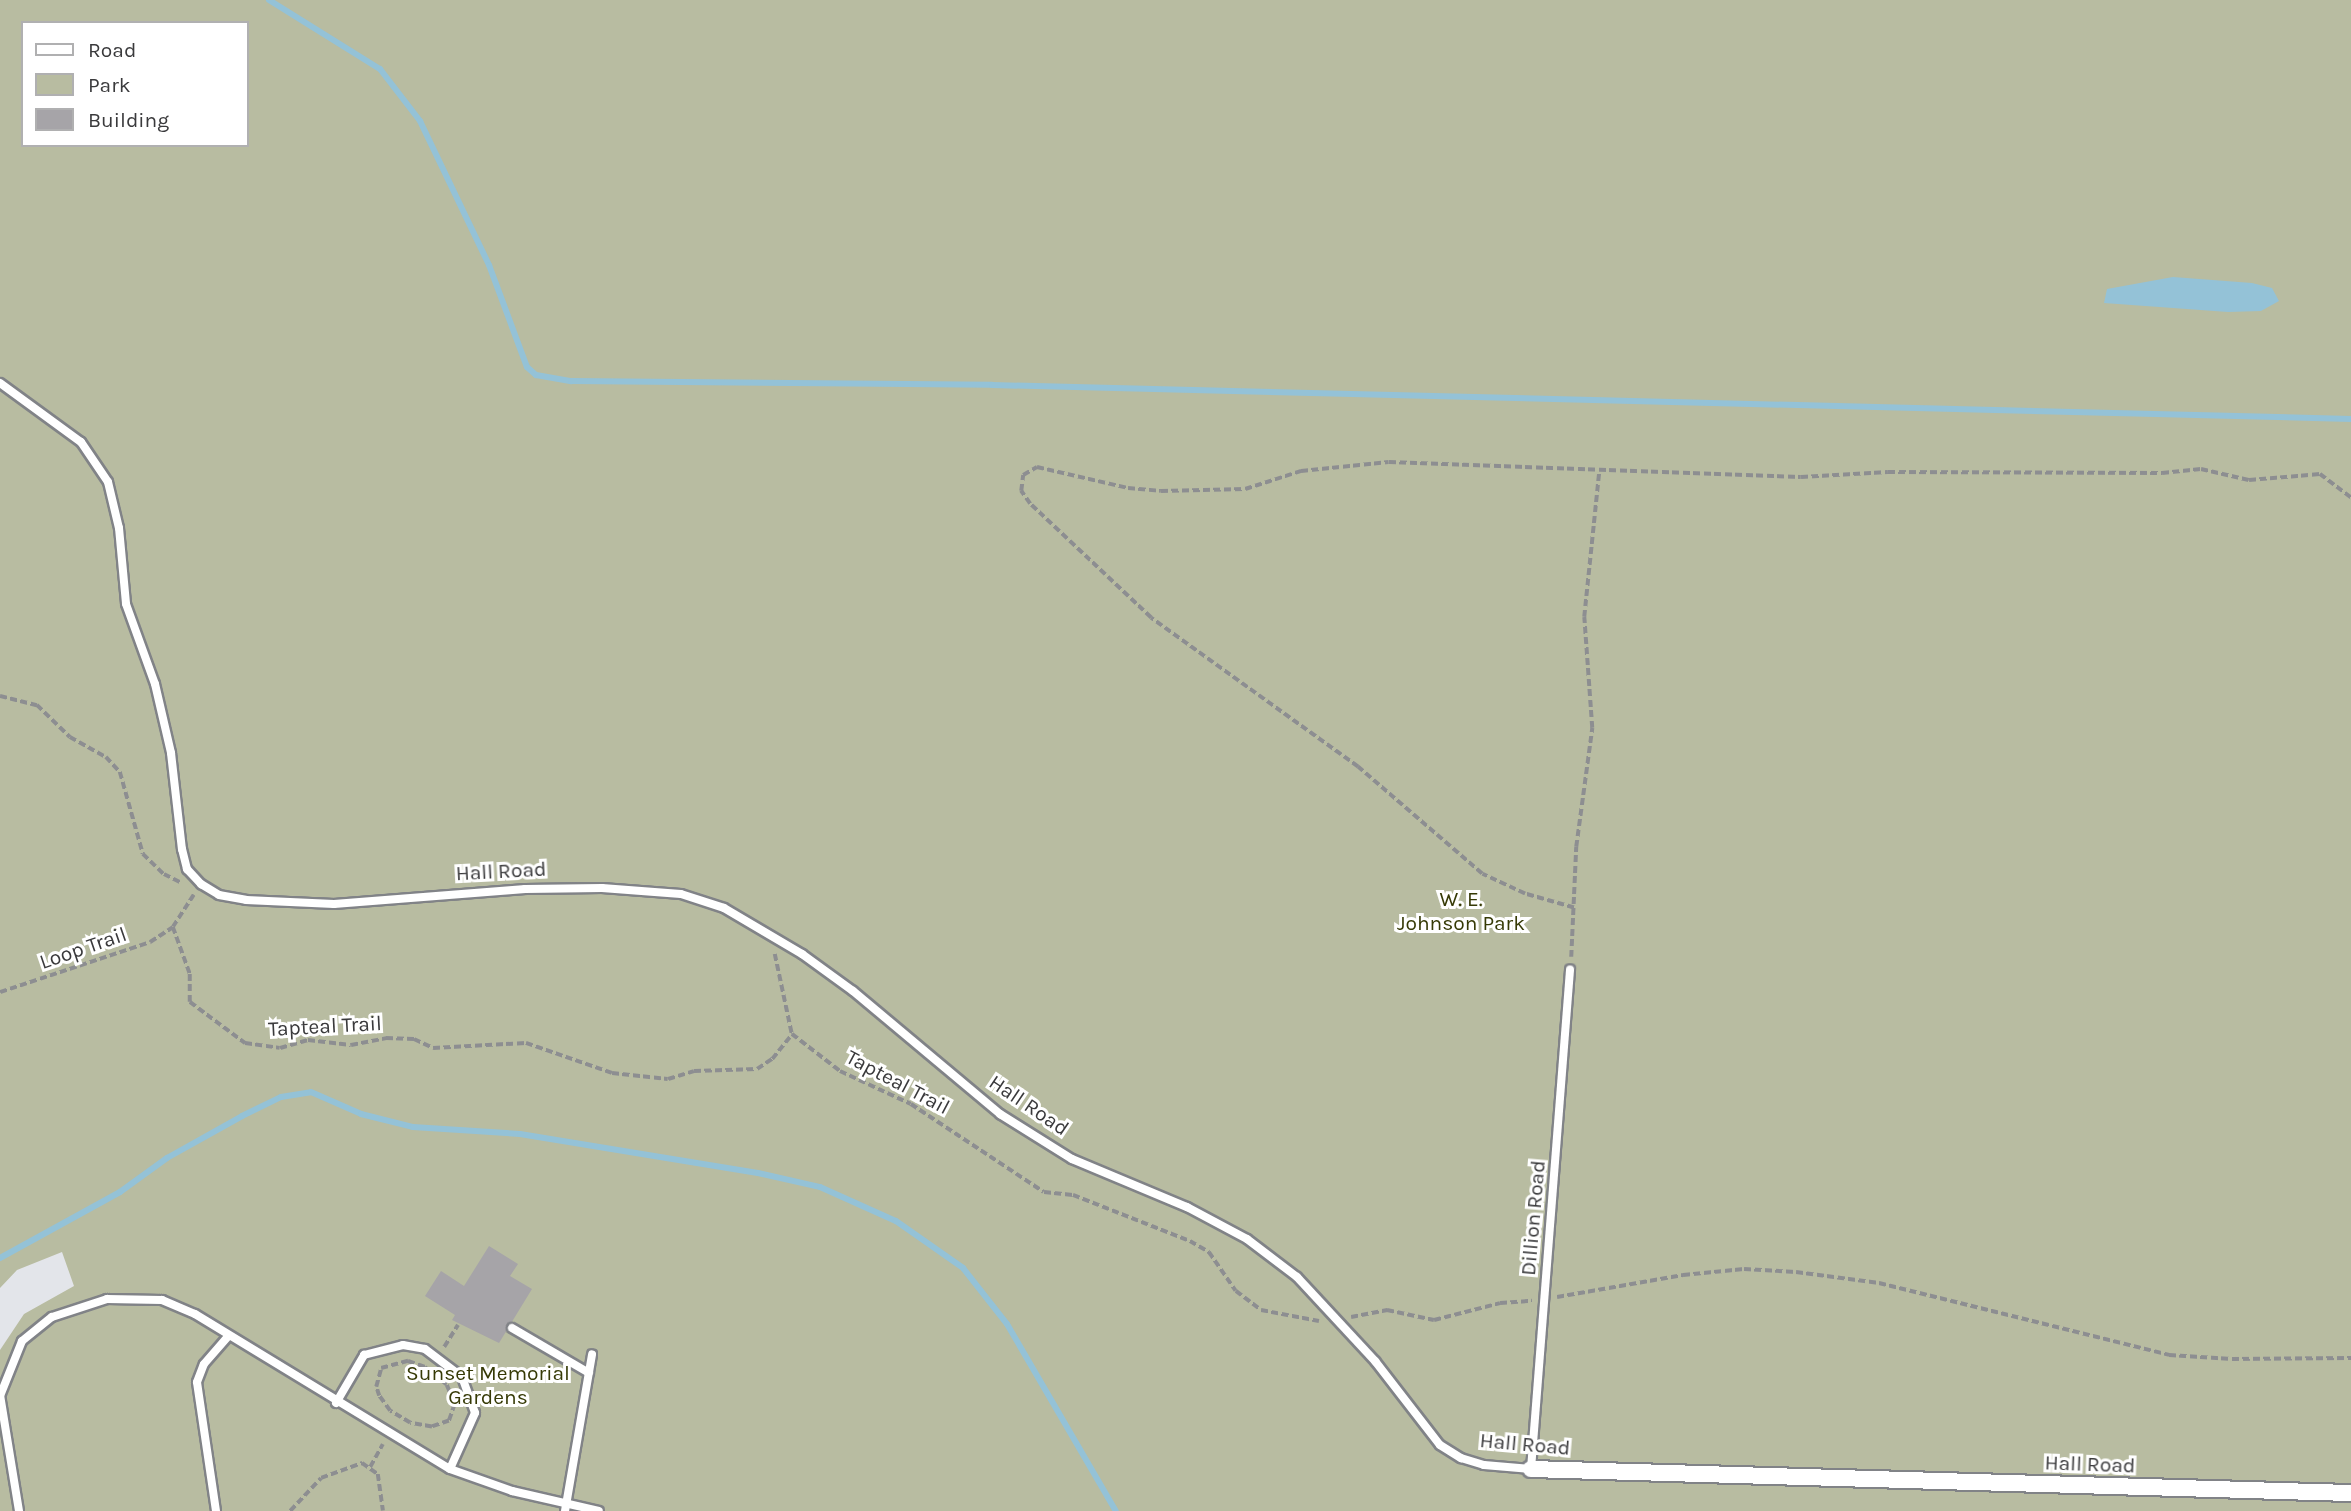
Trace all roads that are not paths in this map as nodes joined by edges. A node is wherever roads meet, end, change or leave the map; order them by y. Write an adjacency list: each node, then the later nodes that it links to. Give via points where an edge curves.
1 (0, 383): 10 (lane, Hall Road, via 81,442 108,482 119,528 126,604 155,684 171,754 182,849 187,869 201,884 219,895 247,900 334,904 525,889 681,894 724,908 853,991 1000,1114 1072,1159 1188,1207 1248,1239 1297,1277 1440,1445 1484,1465)
2 (1570, 970): 10 (lane, Dillion Road)
3 (512, 1328): 6 (lane)
4 (228, 1336): 7 (lane, via 195,1314 162,1300 125,1297 87,1304 52,1317 22,1341); 8 (lane); 14 (lane, via 204,1364 197,1382)
5 (592, 1354): 6 (lane)
6 (589, 1373): 12 (lane)
7 (0, 1395): 13 (lane)
8 (336, 1403): 9 (lane); 9 (lane, via 364,1355 403,1345 425,1349 462,1377 475,1413)
9 (450, 1469): 12 (lane)
10 (1531, 1469): 11 (street, Hall Road)
11 (2351, 1493)
12 (565, 1508): 15 (lane)
13 (19, 1511)
14 (216, 1511)
15 (599, 1511)

